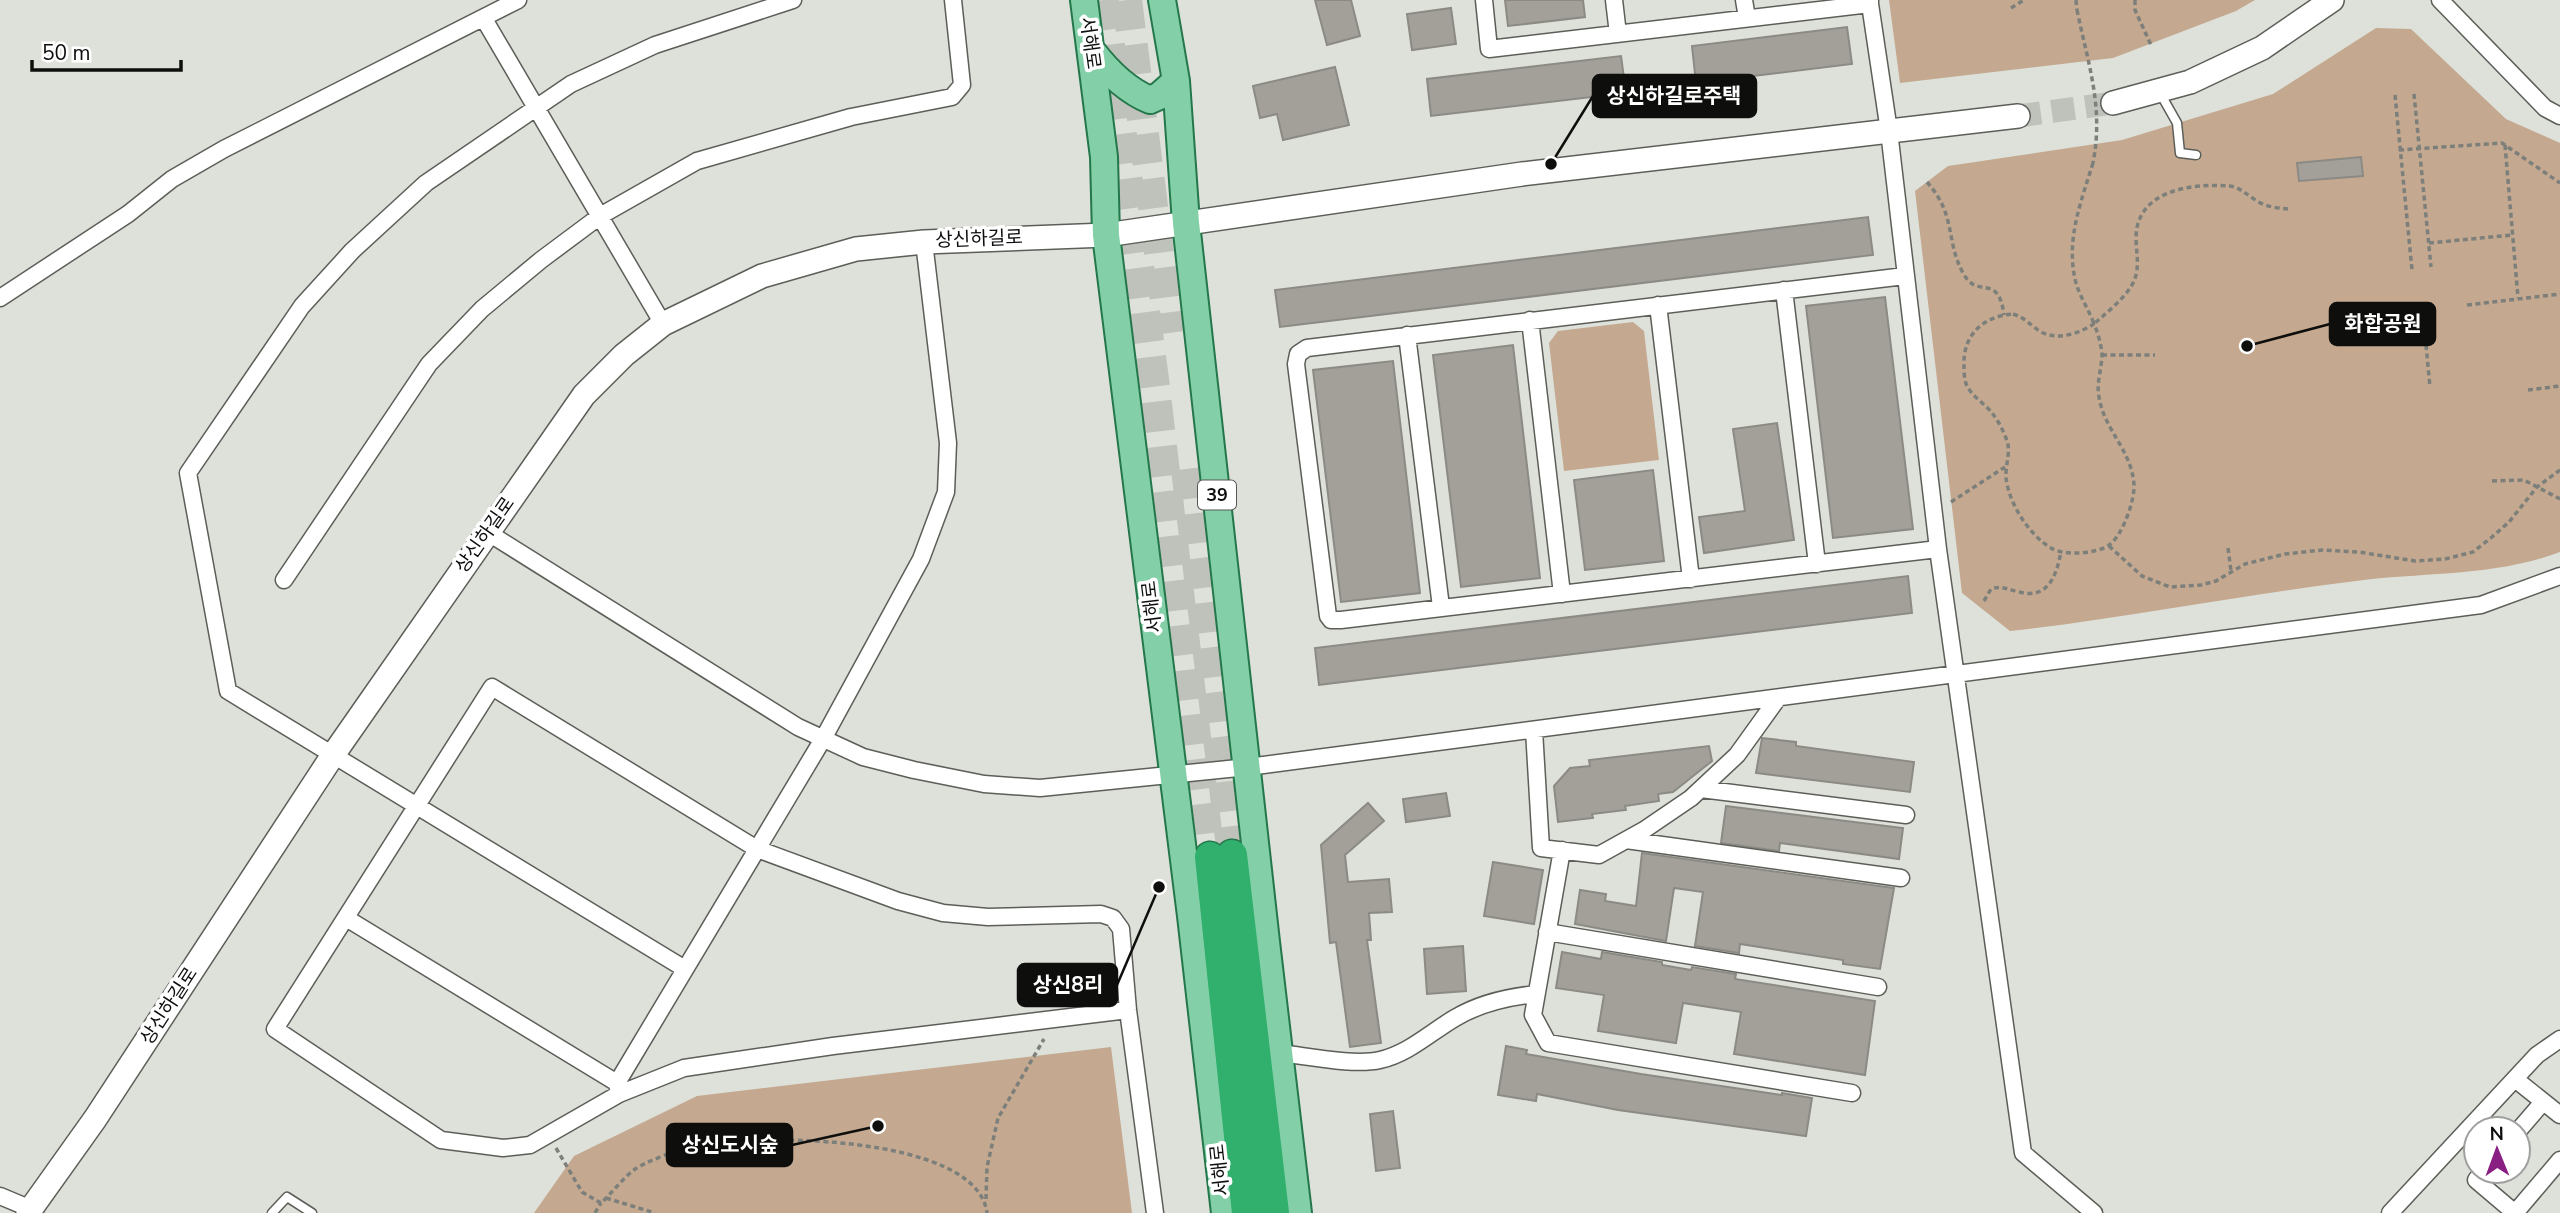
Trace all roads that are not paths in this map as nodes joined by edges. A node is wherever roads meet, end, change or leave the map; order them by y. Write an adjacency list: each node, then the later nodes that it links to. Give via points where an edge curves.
1 (518, 0): 14 (street)
2 (793, 0): 12 (street)
3 (953, 0): 25 (street, via 962,85 952,97 851,117 697,161)
4 (1084, 0): 16 (main road, 서해로 / 39)
5 (1162, 0): 17 (main road, 서해로 / 39)
6 (1484, 0): 15 (street, via 1489,50)
7 (1614, 0): 15 (street)
8 (1744, 0): 13 (street)
9 (2332, 0): 18 (street, via 2262,48 2190,82)
10 (2440, 0): 22 (street, via 2545,108)
11 (1870, 2): 13 (street); 23 (street)
12 (755, 5): 20 (street, via 570,84)
13 (1747, 18): 15 (street)
14 (484, 19): 20 (street); 31 (street, via 224,149 172,179 128,214)
15 (1618, 34)
16 (1092, 51): 17 (main road, via 1131,92 1150,100); 27 (main road, 서해로 / 39, via 1104,157)
17 (1176, 80): 26 (main road, 서해로 / 39)
18 (2159, 90): 19 (street); 24 (lane, via 2177,123 2179,153)
19 (2113, 103)
20 (534, 108): 25 (street); 48 (street, via 426,183 352,251 302,306 188,473 228,691)
21 (2018, 116): 23 (street, 상신하길로)
22 (2560, 116)
23 (1889, 131): 26 (street, 상신하길로, via 1522,174); 29 (street)
24 (2196, 155)
25 (600, 216): 34 (street); 41 (street, via 482,309 429,364)
26 (1186, 223): 27 (street, 상신하길로); 49 (main road, 서해로 / 39)
27 (1106, 235): 28 (street, 상신하길로); 50 (main road, 서해로 / 39)
28 (924, 242): 34 (street, 상신하길로, via 856,249 762,275); 47 (street, via 948,443 946,492 921,559)
29 (1905, 276): 30 (street); 37 (street)
30 (1784, 290): 32 (street); 38 (street)
31 (0, 298)
32 (1658, 305): 33 (street); 40 (street)
33 (1530, 320): 35 (street); 42 (street)
34 (663, 324): 36 (street, 상신하길로, via 584,395)
35 (1408, 335): 43 (street); 43 (street, via 1313,346 1297,359 1326,609 1335,621)
36 (487, 532): 47 (street); 48 (street, 상신하길로)
37 (1938, 549): 38 (street); 44 (street)
38 (1817, 564): 40 (street)
39 (2560, 576): 44 (street, via 2481,605)
40 (1691, 579): 42 (street)
41 (284, 580)
42 (1562, 594): 43 (street)
43 (1441, 607)
44 (1955, 675): 45 (street); 84 (street, via 2023,1153)
45 (1778, 698): 46 (street); 51 (street, via 1737,755)
46 (1534, 730): 49 (street); 56 (street, via 1541,848)
47 (823, 739): 50 (street, via 863,757 984,785 1040,788); 55 (street)
48 (333, 755): 52 (street); 76 (street, 상신하길로, via 95,1119)
49 (1248, 767): 50 (street); 57 (main road, 서해로 / 39)
50 (1172, 775): 57 (main road, 서해로 / 39)
51 (1701, 789): 53 (street); 54 (street)
52 (416, 807): 55 (street, via 492,687); 59 (street); 61 (street)
53 (1906, 815)
54 (1626, 840): 56 (street, via 1599,855); 58 (street)
55 (757, 849): 61 (street); 64 (street, via 943,913 1108,915 1122,929)
56 (1562, 850): 60 (street)
57 (1221, 860): 66 (main road, 서해로 / 39); 80 (main road, 서해로 / 39); 81 (highway, 서해로 / 39); 82 (highway, 서해로 / 39)
58 (1900, 878)
59 (346, 918): 68 (street); 68 (street, via 275,1029 441,1140 503,1148 530,1145)
60 (1547, 932): 62 (street); 63 (street)
61 (685, 969): 68 (street)
62 (1878, 987)
63 (1536, 995): 66 (street, via 1482,1005 1383,1060); 69 (street, via 1533,1015 1548,1043)
64 (1128, 1010): 68 (street, via 684,1068); 79 (street)
65 (2560, 1038): 67 (street)
66 (1279, 1054): 83 (main road, 서해로 / 39)
67 (2515, 1079): 70 (street); 85 (street)
68 (618, 1088)
69 (1852, 1093)
70 (2543, 1102): 71 (street); 72 (street)
71 (2532, 1115)
72 (2560, 1115)
73 (2560, 1160): 74 (street, via 2515,1213)
74 (2482, 1185)
75 (0, 1196): 76 (street)
76 (29, 1211)
77 (272, 1213): 78 (lane, via 286,1196)
78 (312, 1213)
79 (1155, 1213)
80 (1225, 1213)
81 (1247, 1213)
82 (1274, 1213)
83 (1298, 1213)
84 (2094, 1213)
85 (2390, 1213)

